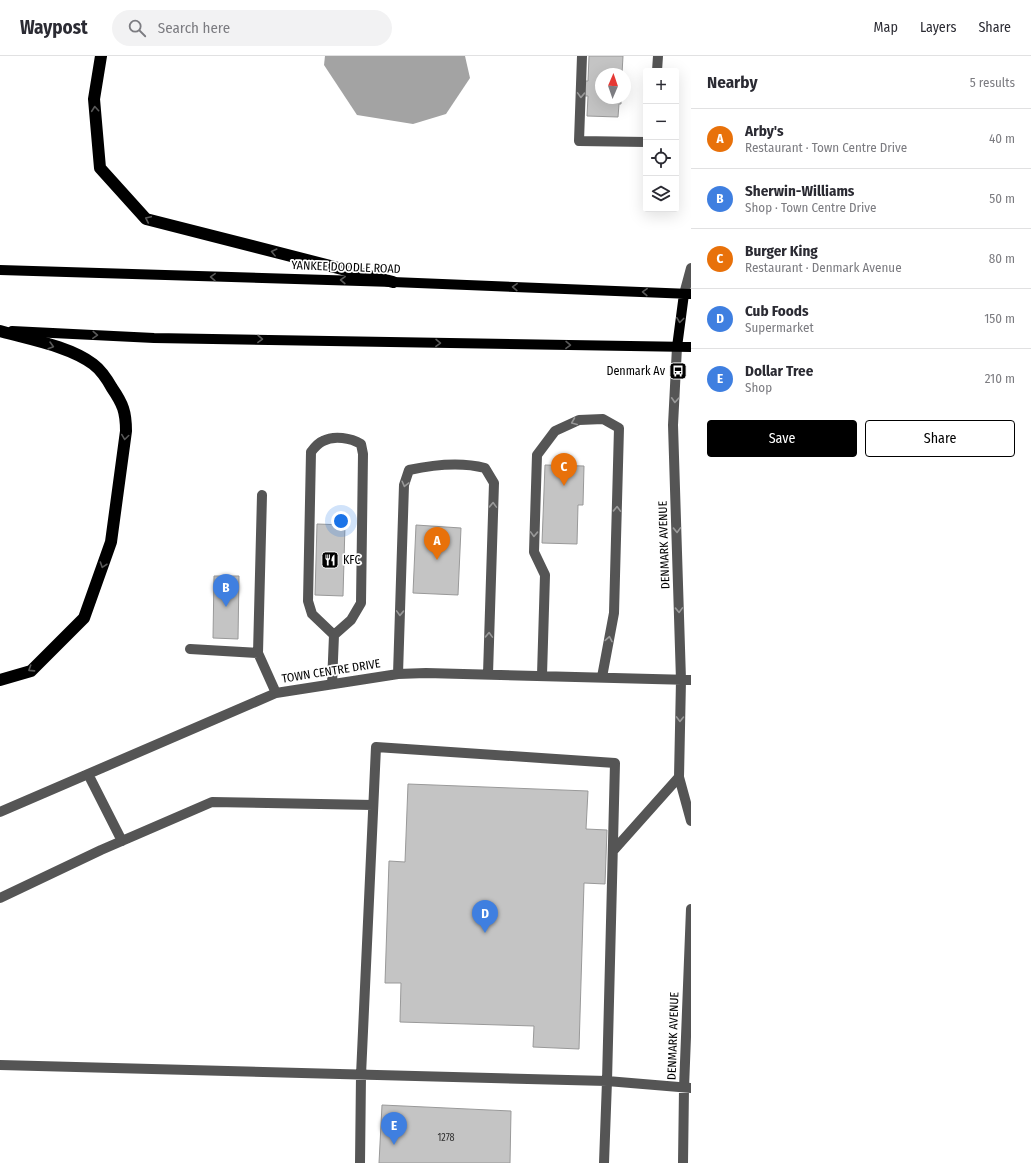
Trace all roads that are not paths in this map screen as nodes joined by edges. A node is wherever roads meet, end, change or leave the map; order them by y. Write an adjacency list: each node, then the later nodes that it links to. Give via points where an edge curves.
1 (101, 56): 8 (highway, one-way to 1, via 146,219 100,168 94,99)
2 (582, 56): 5 (street, one-way to 5, via 579,141)
3 (658, 56): 4 (street)
4 (657, 68)
5 (643, 142)
6 (691, 268): 9 (street, DENMARK AVENUE)
7 (0, 270): 8 (main road, YANKEE DOODLE ROAD, one-way to 7)
8 (393, 282): 9 (main road, YANKEE DOODLE ROAD, one-way to 8)
9 (687, 294): 11 (main road, DENMARK AVENUE, one-way to 11)
10 (0, 331): 11 (main road, one-way to 11, via 162,338); 21 (highway, one-way to 21, via 67,350 93,364 105,377 126,414 111,542 84,618 31,671)
11 (677, 347): 12 (main road); 22 (street, DENMARK AVENUE, one-way to 22, via 673,425)
12 (691, 348)
13 (262, 495): 16 (street)
14 (334, 635): 14 (street, via 351,620 361,603 363,454 361,444 353,439 331,438 322,441 311,452 308,601 312,614); 23 (street)
15 (190, 649): 16 (street)
16 (258, 653): 24 (street)
17 (398, 674): 18 (street, TOWN CENTRE DRIVE); 18 (street, one-way to 17, via 494,483 485,468 475,466 428,466 409,470 404,485); 23 (street, TOWN CENTRE DRIVE)
18 (488, 674): 19 (street, TOWN CENTRE DRIVE)
19 (542, 676): 20 (street, TOWN CENTRE DRIVE); 20 (street, one-way to 19, via 614,613 619,428 603,419 579,420 555,431 537,455 534,552 545,575)
20 (602, 677): 22 (street, TOWN CENTRE DRIVE)
21 (0, 680)
22 (686, 680): 26 (street, DENMARK AVENUE, one-way to 26)
23 (332, 684): 24 (street, TOWN CENTRE DRIVE)
24 (276, 693): 25 (street, TOWN CENTRE DRIVE)
25 (88, 774): 28 (street, TOWN CENTRE DRIVE); 30 (street)
26 (679, 776): 29 (street, DENMARK AVENUE); 31 (street)
27 (374, 805): 30 (street, via 212,802); 31 (street, via 376,746 615,763); 35 (street)
28 (0, 812)
29 (691, 821)
30 (122, 841): 32 (street)
31 (613, 851): 36 (street)
32 (0, 898)
33 (691, 909): 37 (street, DENMARK AVENUE)
34 (0, 1065): 35 (street)
35 (361, 1075): 36 (street); 39 (street)
36 (607, 1082): 37 (street); 38 (street)
37 (688, 1088): 40 (street, DENMARK AVENUE)
38 (603, 1162)
39 (360, 1163)
40 (683, 1163)

